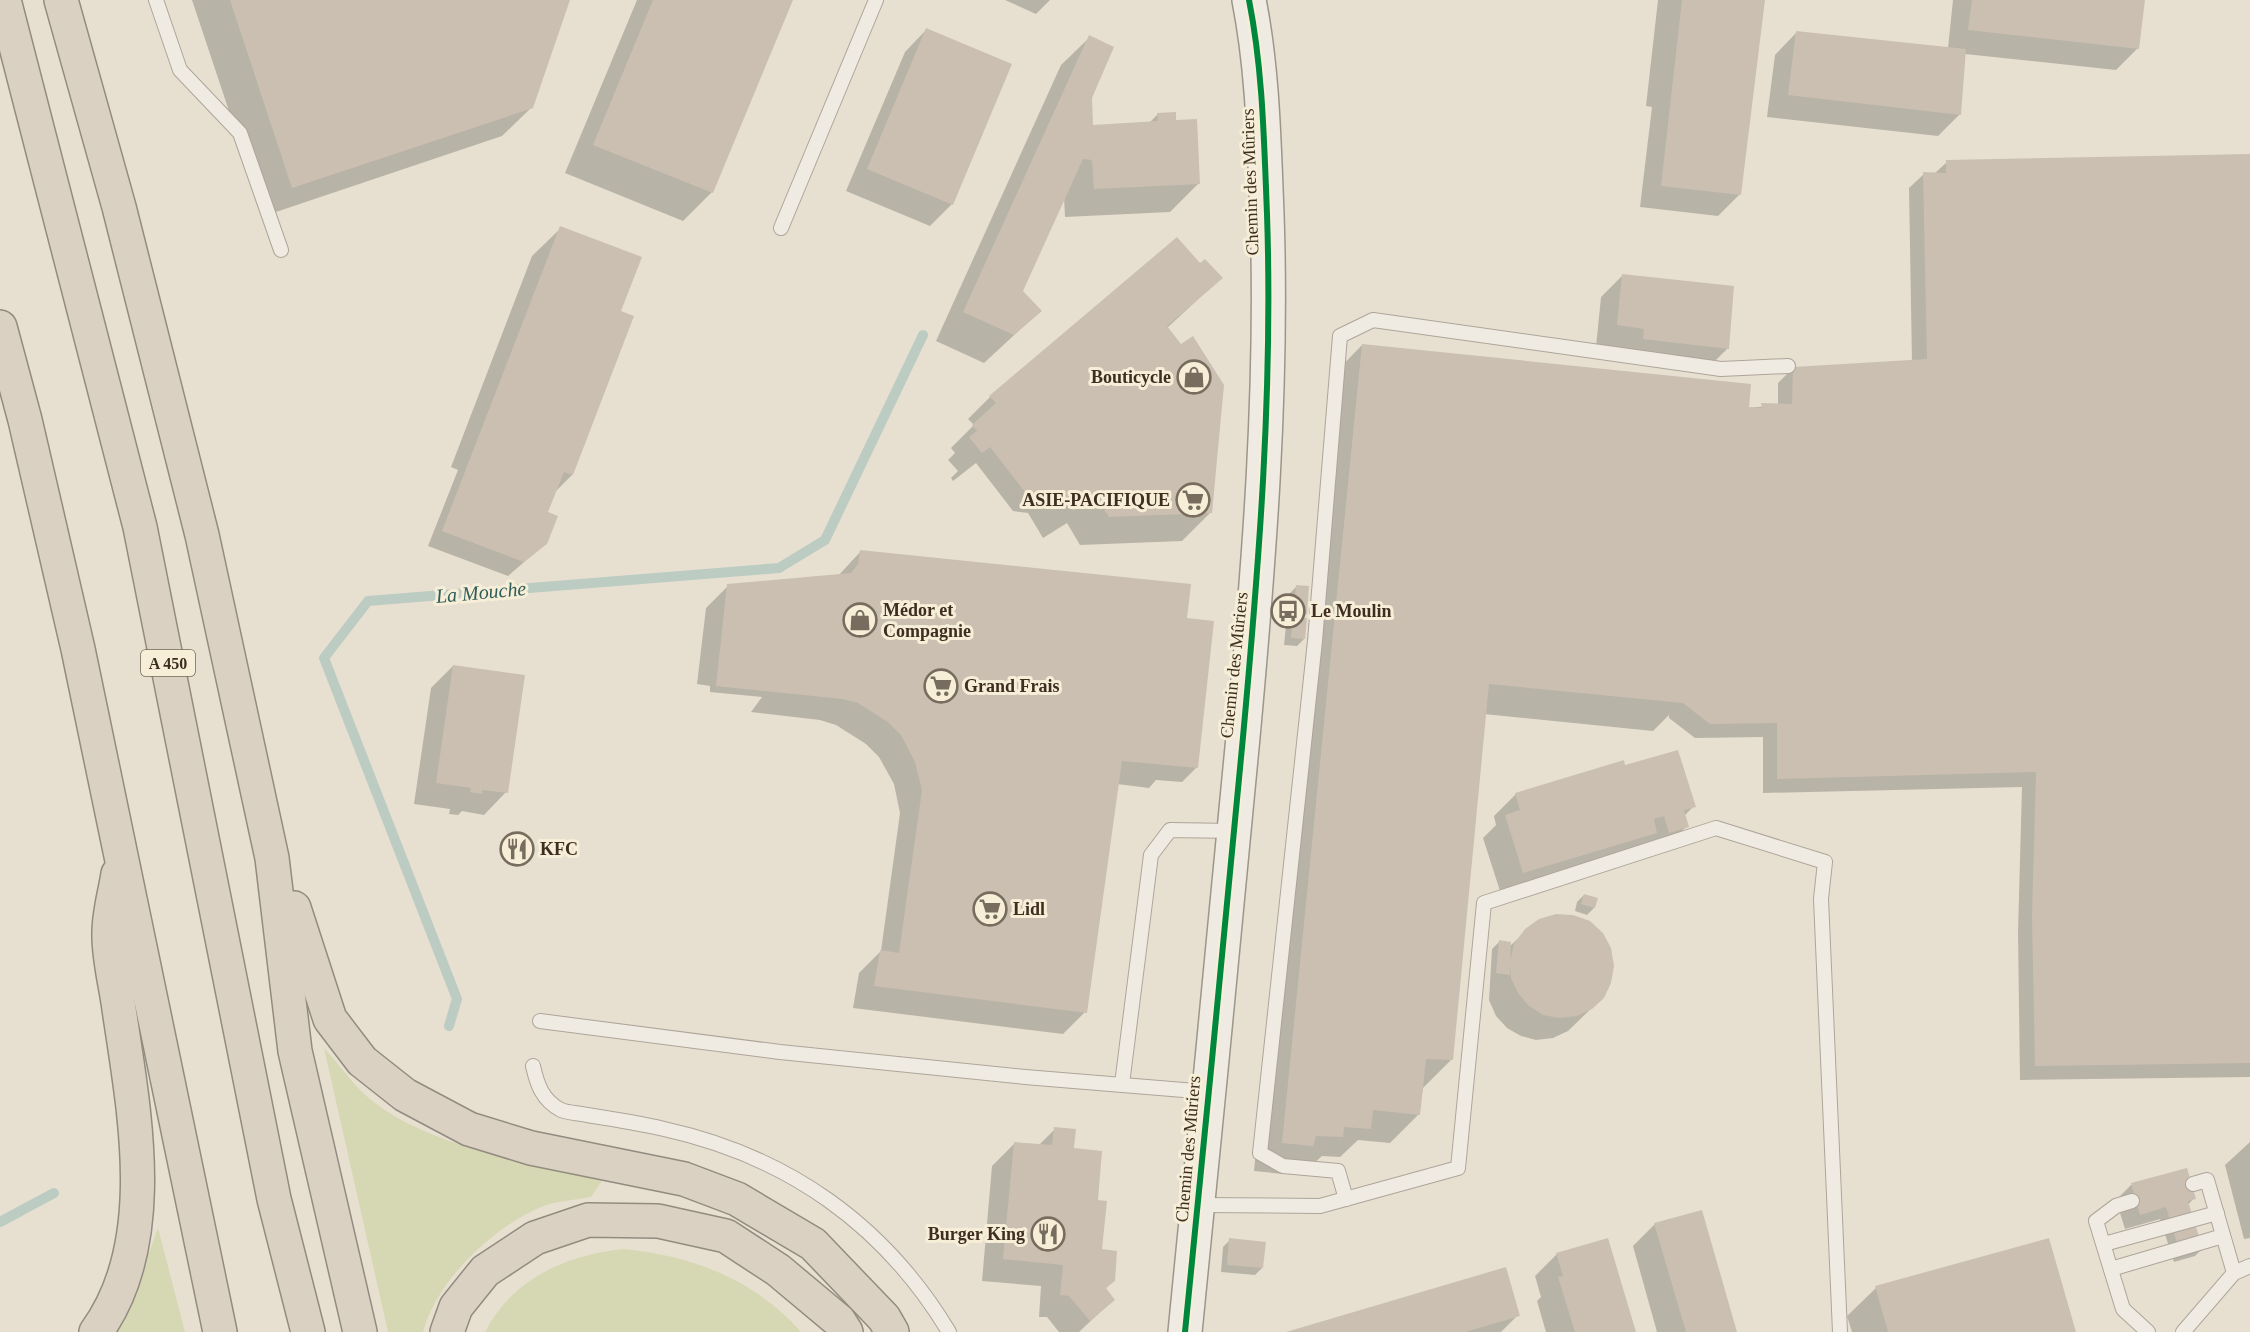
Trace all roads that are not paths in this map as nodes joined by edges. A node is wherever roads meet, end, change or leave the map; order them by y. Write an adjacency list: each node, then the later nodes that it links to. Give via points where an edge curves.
1 (4, 0): 28 (highway, A 450, via 140,526 274,1199)
2 (62, 0): 12 (highway, via 202,535)
3 (156, 0): 7 (lane, via 180,70 240,133)
4 (876, 0): 6 (lane)
5 (1249, 0): 10 (street, Chemin des Mûriers, via 1257,40 1264,121 1269,269 1258,574)
6 (781, 228)
7 (281, 250)
8 (0, 327): 11 (highway, via 52,535)
9 (1788, 366): 18 (lane, via 1721,369 1372,320 1340,336 1316,641 1260,1153 1282,1166 1338,1171)
10 (1234, 831): 15 (lane, via 1170,830 1151,855); 16 (street, Chemin des Mûriers)
11 (122, 854): 26 (highway, via 108,933 134,1110 137,1198 133,1246 119,1291); 27 (highway)
12 (272, 858): 29 (highway, via 295,1051); 32 (highway, via 298,915 330,1019 363,1061 405,1095 470,1129 531,1148 684,1179 737,1199 813,1244 884,1318)
13 (540, 1021): 15 (lane, via 780,1052)
14 (533, 1066): 33 (lane, via 539,1091 561,1110 665,1129 723,1146 815,1191 853,1217 890,1251)
15 (1122, 1084): 16 (lane)
16 (1208, 1092): 20 (street, Chemin des Mûriers)
17 (2193, 1184): 21 (lane, via 2207,1180)
18 (1346, 1199): 20 (lane, via 1320,1206); 35 (lane, via 1458,1168 1484,903 1716,828 1825,862 1821,899)
19 (2132, 1201): 23 (lane, via 2116,1206 2096,1221)
20 (1197, 1205): 34 (street, Chemin des Mûriers)
21 (2217, 1213): 22 (lane); 23 (lane)
22 (2223, 1236): 24 (lane); 25 (lane)
23 (2103, 1244): 24 (lane)
24 (2111, 1269): 36 (lane, via 2123,1309)
25 (2244, 1271): 37 (lane)
26 (96, 1332)
27 (220, 1332)
28 (308, 1332)
29 (360, 1332)
30 (447, 1332): 31 (highway, via 456,1307 485,1271 535,1238 588,1220 658,1221 726,1236 778,1270)
31 (846, 1332)
32 (892, 1332)
33 (949, 1332)
34 (1185, 1332)
35 (1840, 1332)
36 (2148, 1332)
37 (2183, 1332)

